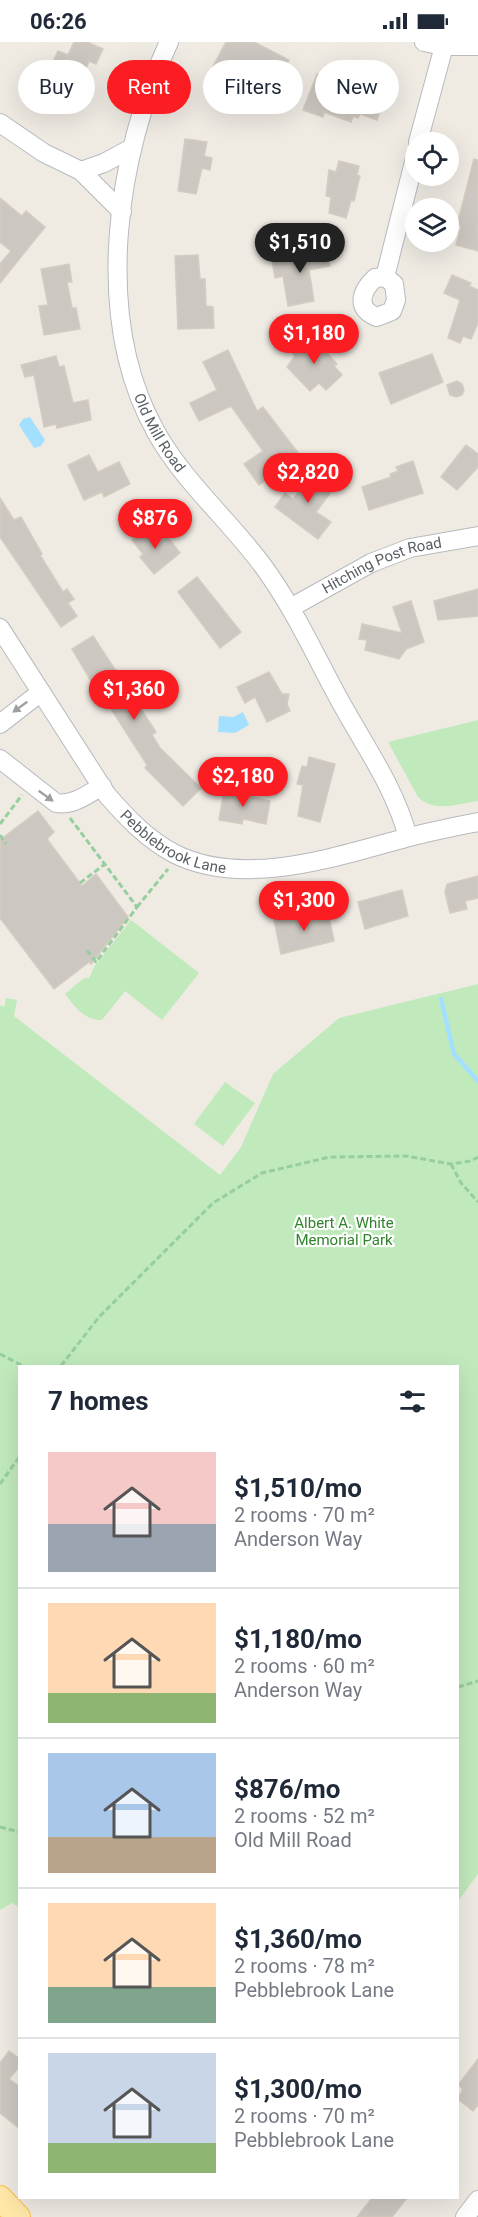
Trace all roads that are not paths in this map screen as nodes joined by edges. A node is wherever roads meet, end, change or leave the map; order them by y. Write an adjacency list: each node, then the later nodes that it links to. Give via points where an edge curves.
1 (169, 42): 7 (street, Old Mill Road, via 144,99)
2 (424, 42): 3 (street)
3 (444, 46): 4 (street); 6 (street)
4 (478, 46)
5 (0, 123): 8 (street, via 44,153)
6 (421, 132)
7 (130, 148): 8 (street); 10 (street, Old Mill Road)
8 (81, 171): 10 (street)
9 (408, 186): 11 (street)
10 (122, 212): 13 (street, Old Mill Road, via 119,310 129,365 142,403 156,433 237,531)
11 (385, 277)
12 (478, 536): 13 (street, Hitching Post Road, via 410,548 371,563)
13 (292, 608): 20 (street, Old Mill Road, via 393,792)
14 (0, 628): 15 (street, Pebblebrook Lane)
15 (42, 692): 16 (street, one-way to 16); 18 (street, Pebblebrook Lane)
16 (0, 724)
17 (0, 759): 18 (street, one-way to 18, via 48,798 64,804)
18 (102, 786): 20 (street, Pebblebrook Lane, via 126,817 150,838 176,855 205,863 279,868)
19 (478, 822): 20 (street, Pebblebrook Lane)
20 (408, 837)
21 (0, 2198): 23 (main road)
22 (478, 2200): 24 (street)
23 (18, 2217)
24 (465, 2217)

